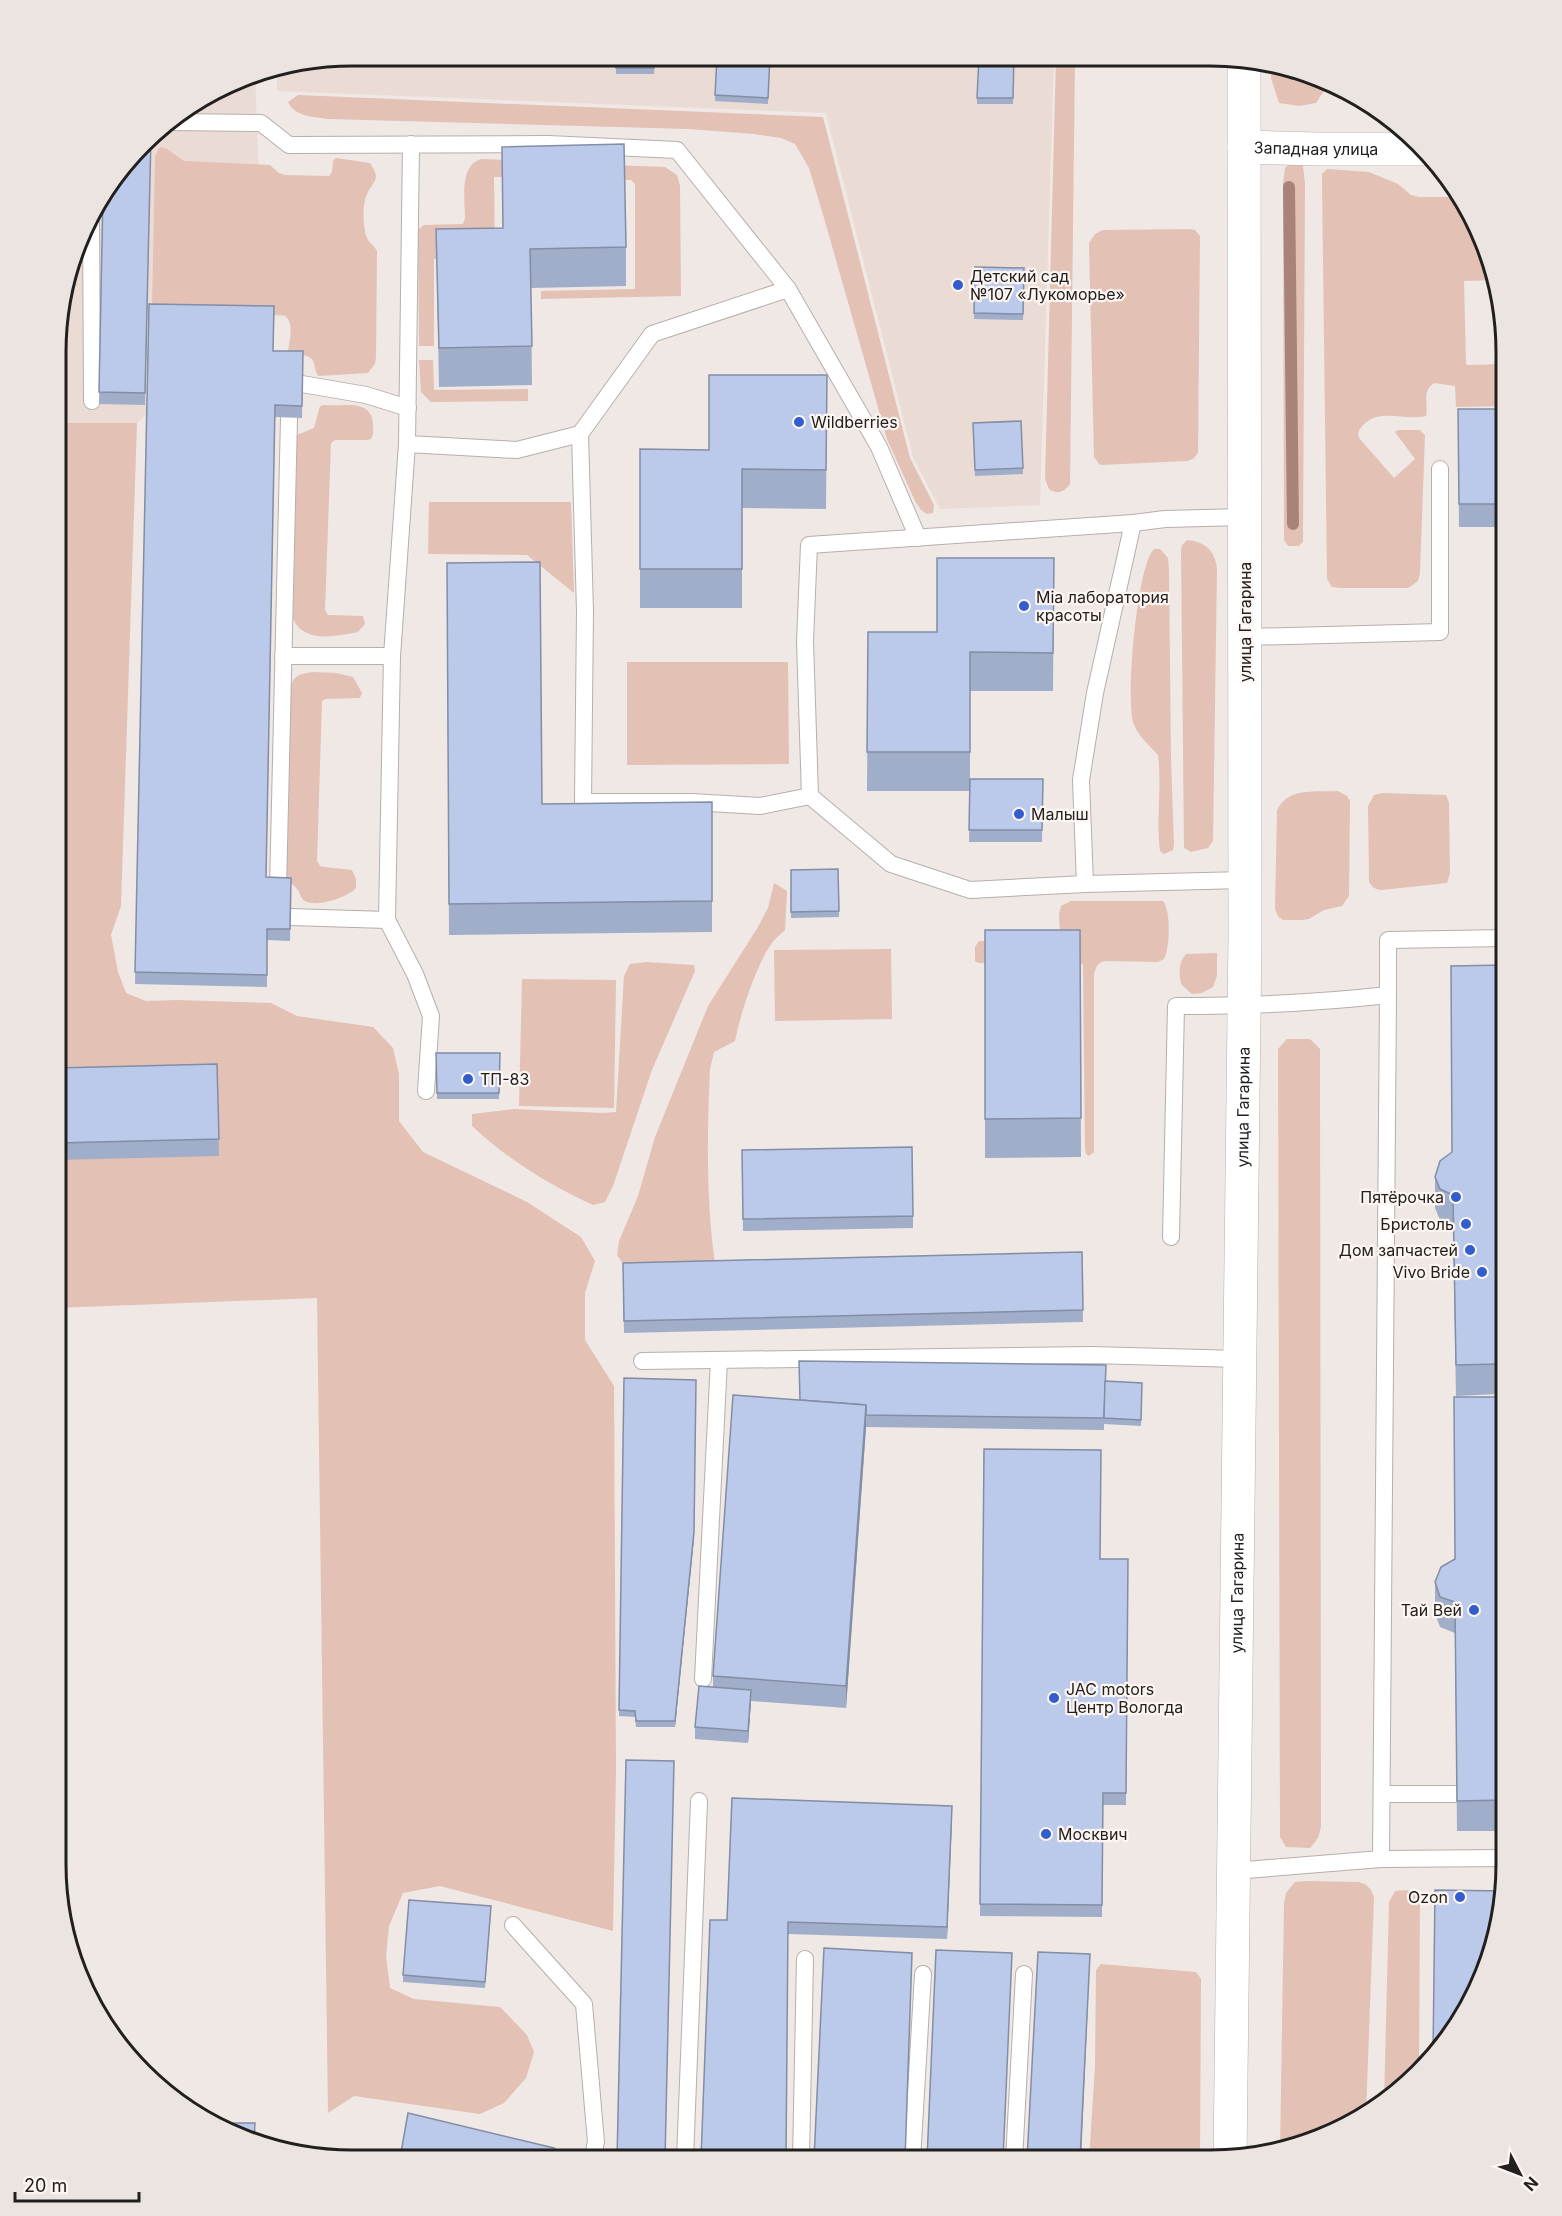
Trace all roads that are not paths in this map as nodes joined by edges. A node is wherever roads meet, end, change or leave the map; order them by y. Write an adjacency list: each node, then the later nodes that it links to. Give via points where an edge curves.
1 (1244, 68): 4 (street, улица Гагарина)
2 (182, 122): 3 (lane, via 261,123 289,145)
3 (411, 144): 7 (lane, via 548,144 677,150); 10 (lane)
4 (1244, 147): 5 (street, Западная улица); 15 (street, улица Гагарина)
5 (1411, 149)
6 (91, 235): 9 (lane)
7 (788, 289): 12 (lane, via 652,334); 17 (lane, via 879,447)
8 (302, 384): 10 (lane, via 366,395)
9 (92, 401)
10 (408, 408): 13 (lane)
11 (289, 418): 19 (lane)
12 (580, 434): 13 (lane, via 516,450); 21 (lane, via 585,611 583,802 760,806)
13 (407, 444): 20 (lane)
14 (1440, 469): 18 (lane, via 1440,632)
15 (1244, 517): 16 (lane); 18 (street, улица Гагарина)
16 (1133, 524): 17 (lane); 23 (lane, via 1095,693 1081,780)
17 (918, 538): 21 (lane, via 808,545 805,641)
18 (1246, 637): 22 (street, улица Гагарина)
19 (282, 656): 20 (lane); 24 (lane)
20 (392, 656): 26 (lane)
21 (810, 796): 23 (lane, via 891,864 970,890)
22 (1244, 880): 23 (lane); 29 (street, улица Гагарина)
23 (1085, 884)
24 (278, 889)
25 (290, 916): 26 (lane)
26 (387, 920): 30 (lane, via 415,974 430,1016)
27 (1496, 938): 28 (lane, via 1388,940)
28 (1388, 995): 29 (lane); 36 (lane)
29 (1244, 1006): 31 (lane, via 1176,1006); 32 (street, улица Гагарина)
30 (426, 1091)
31 (1171, 1237)
32 (1240, 1359): 33 (lane, via 1090,1355); 41 (street, улица Гагарина)
33 (719, 1360): 34 (lane); 35 (lane)
34 (642, 1361)
35 (703, 1679)
36 (1382, 1794): 37 (lane); 40 (lane)
37 (1456, 1794)
38 (699, 1801): 48 (lane)
39 (1496, 1858): 40 (lane)
40 (1382, 1859): 41 (lane)
41 (1234, 1871): 46 (street, улица Гагарина)
42 (513, 1925): 47 (lane, via 584,2004)
43 (806, 1959): 49 (lane)
44 (922, 1974): 50 (lane)
45 (1024, 1974): 51 (lane)
46 (1230, 2149)
47 (594, 2150)
48 (685, 2150)
49 (801, 2150)
50 (913, 2150)
51 (1015, 2150)

